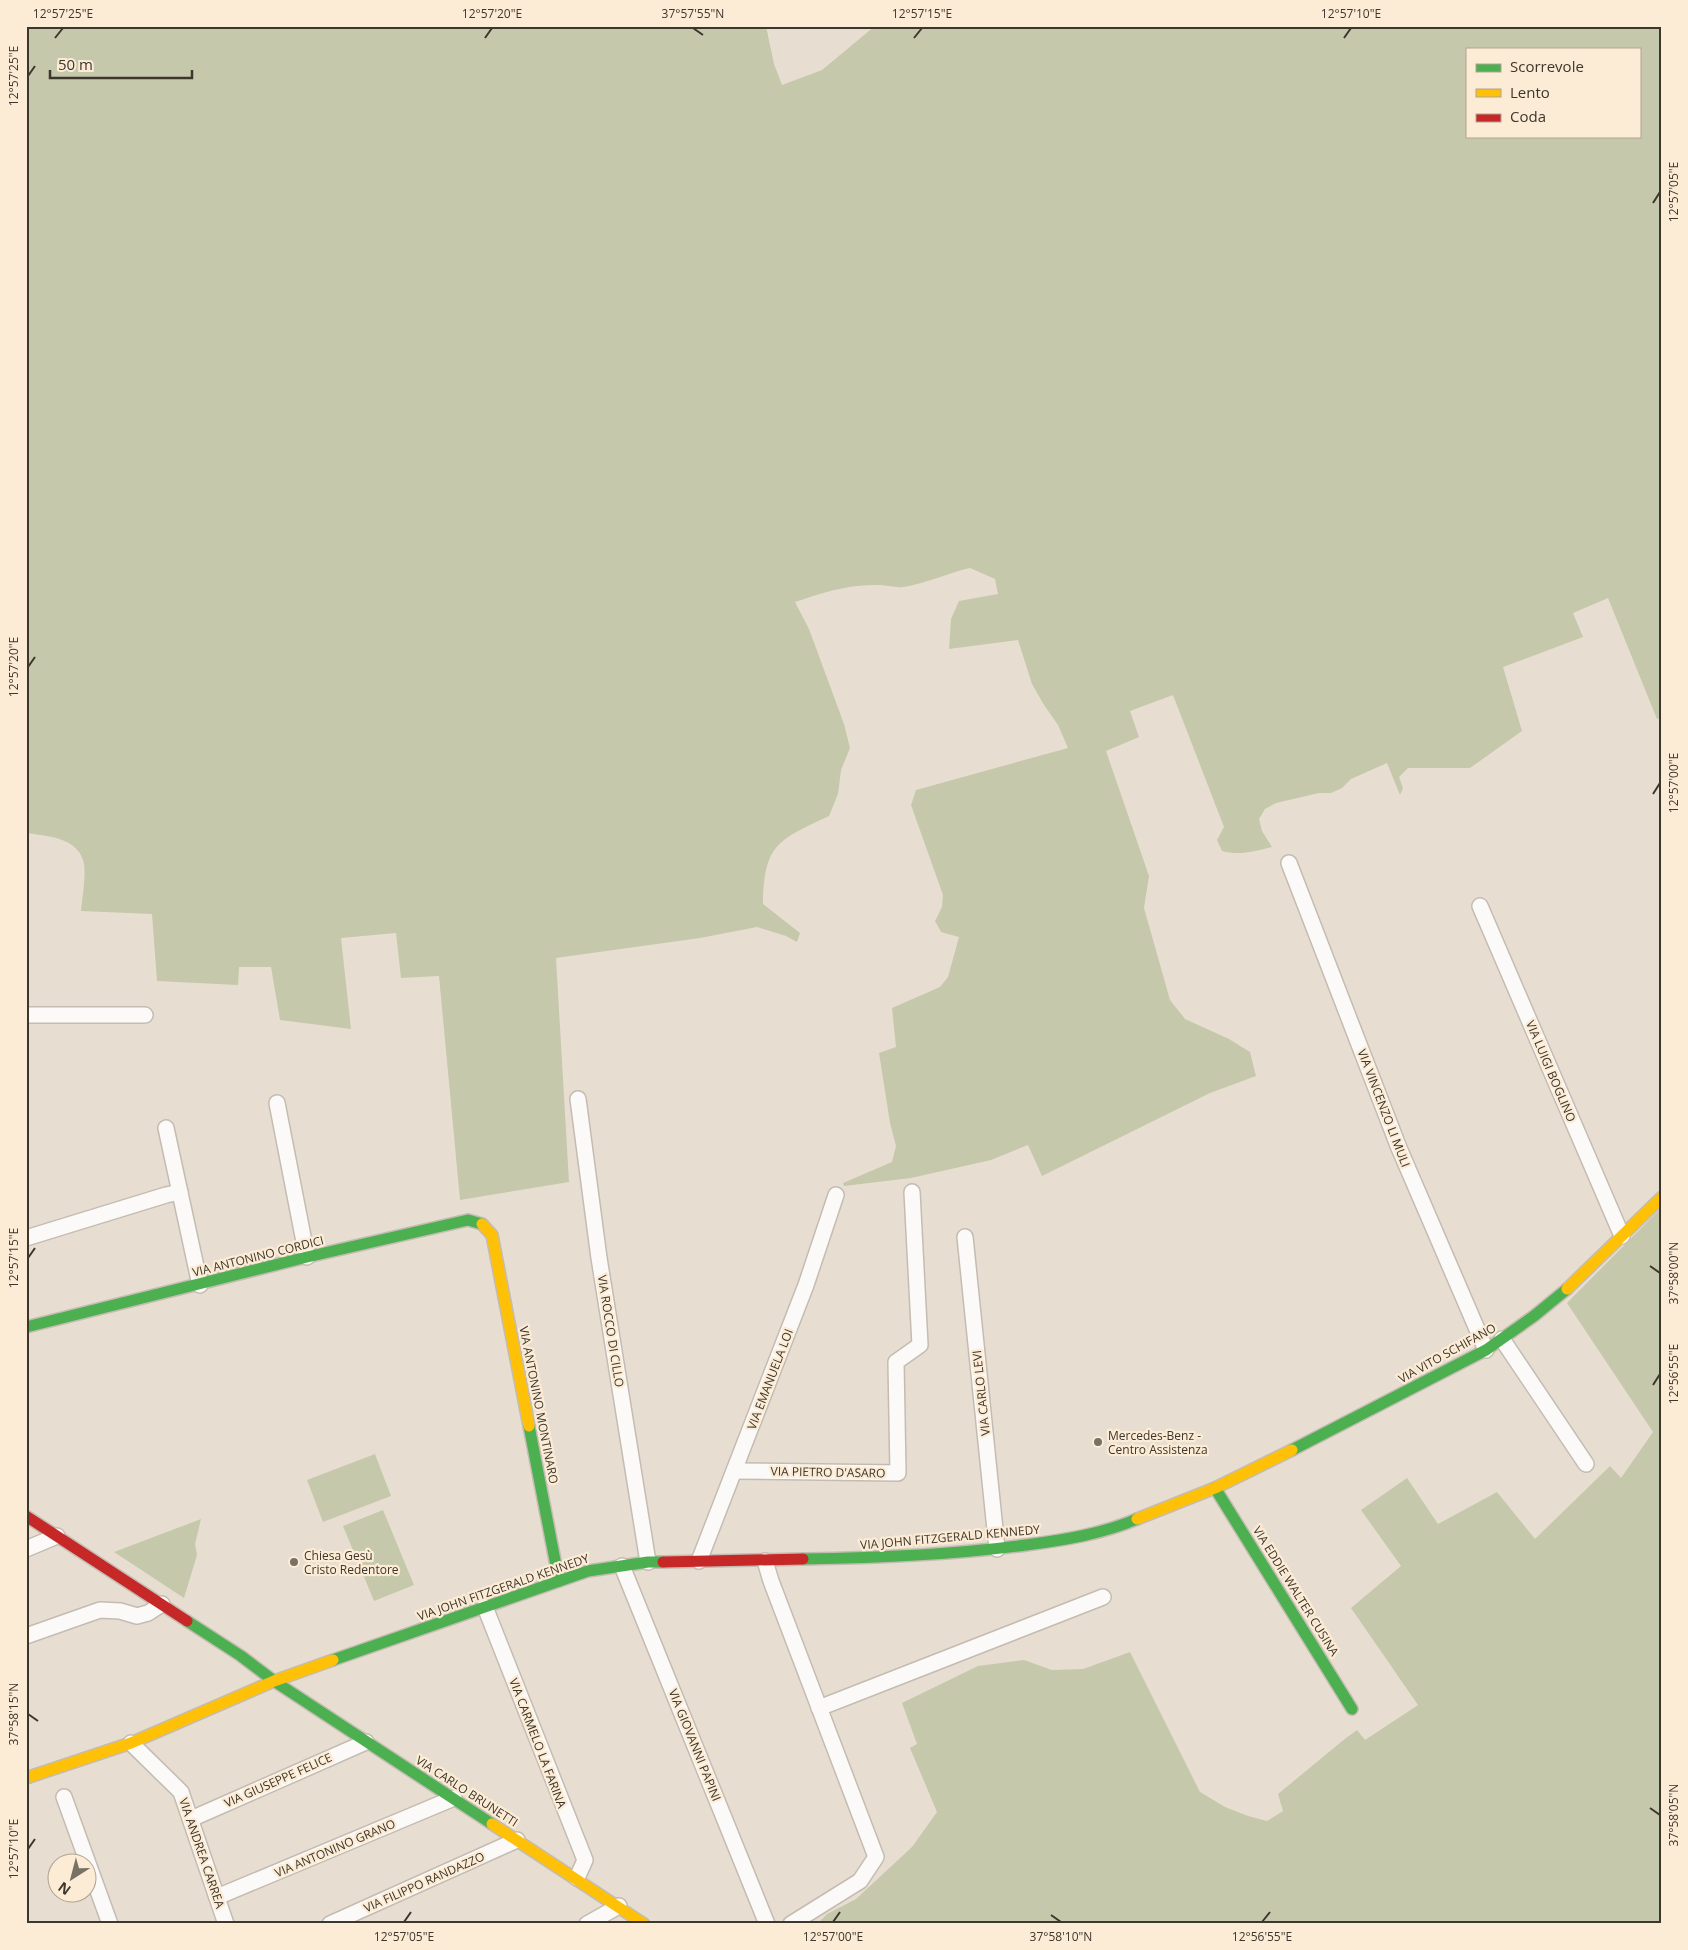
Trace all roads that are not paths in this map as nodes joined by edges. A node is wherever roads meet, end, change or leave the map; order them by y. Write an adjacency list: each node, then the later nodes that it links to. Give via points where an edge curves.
1 (1289, 863): 20 (street, VIA VINCENZO LI MULI, via 1399,1148)
2 (1480, 906): 13 (street, VIA LUIGI BOGLINO)
3 (26, 1015): 4 (street)
4 (145, 1015)
5 (578, 1099): 29 (street, VIA ROCCO DI CILLO, via 599,1258)
6 (277, 1103): 16 (street)
7 (166, 1128): 8 (street)
8 (180, 1192): 15 (street); 17 (street)
9 (912, 1192): 22 (street, VIA PIETRO D'ASARO, via 920,1345 896,1362 898,1473)
10 (836, 1195): 22 (street, VIA EMANUELA LOI, via 806,1285)
11 (1662, 1197): 13 (street, VIA VITO SCHIFANO)
12 (492, 1236): 16 (street, VIA ANTONINO CORDICI, via 482,1224 468,1220); 32 (street, VIA ANTONINO MONTINARO)
13 (1622, 1236): 19 (street, VIA VITO SCHIFANO, via 1571,1286)
14 (965, 1237): 27 (street, VIA CARLO LEVI)
15 (26, 1238)
16 (307, 1257): 17 (street, VIA ANTONINO CORDICI)
17 (200, 1284): 18 (street, VIA ANTONINO CORDICI)
18 (26, 1327)
19 (1502, 1339): 20 (street, VIA VITO SCHIFANO); 21 (street)
20 (1486, 1350): 23 (street, VIA VITO SCHIFANO)
21 (1586, 1464)
22 (734, 1471): 30 (street, VIA EMANUELA LOI)
23 (1215, 1488): 27 (street, VIA JOHN FITZGERALD KENNEDY, via 1123,1525 1068,1539); 39 (street, VIA EDDIE WALTER CUSINA)
24 (26, 1516): 25 (street, VIA CARLO BRUNETTI)
25 (57, 1536): 26 (street); 34 (street, VIA CARLO BRUNETTI)
26 (26, 1549)
27 (996, 1549): 28 (street, VIA JOHN FITZGERALD KENNEDY, via 890,1558)
28 (765, 1560): 30 (street, VIA JOHN FITZGERALD KENNEDY); 38 (street)
29 (648, 1562): 30 (street, VIA JOHN FITZGERALD KENNEDY); 31 (street, VIA JOHN FITZGERALD KENNEDY)
30 (699, 1562)
31 (622, 1566): 32 (street, VIA JOHN FITZGERALD KENNEDY, via 588,1570); 55 (street, VIA GIOVANNI PAPINI)
32 (559, 1581): 35 (street, VIA JOHN FITZGERALD KENNEDY)
33 (1103, 1597): 38 (street)
34 (162, 1604): 36 (street, via 137,1616 100,1610); 37 (street, VIA CARLO BRUNETTI)
35 (485, 1607): 37 (street, VIA JOHN FITZGERALD KENNEDY); 47 (street, VIA CARMELO LA FARINA, via 585,1860)
36 (26, 1636)
37 (274, 1681): 40 (street, VIA CARLO BRUNETTI); 41 (street, VIA JOHN FITZGERALD KENNEDY)
38 (819, 1708): 56 (street, via 876,1857 860,1881)
39 (1352, 1709)
40 (366, 1742): 44 (street, VIA CARLO BRUNETTI); 45 (street, VIA GIUSEPPE FELICE)
41 (131, 1743): 42 (street, VIA JOHN FITZGERALD KENNEDY); 45 (street, VIA ANDREA CARREA, via 182,1792)
42 (26, 1778)
43 (64, 1796): 50 (street)
44 (454, 1798): 46 (street, VIA CARLO BRUNETTI); 48 (street, VIA ANTONINO GRANO)
45 (191, 1819): 48 (street, VIA ANDREA CARREA)
46 (518, 1840): 47 (street, VIA CARLO BRUNETTI); 52 (street, VIA FILIPPO RANDAZZO)
47 (577, 1878): 49 (street, VIA CARLO BRUNETTI)
48 (217, 1897): 51 (street, VIA ANDREA CARREA)
49 (619, 1906): 53 (street); 54 (street, VIA CARLO BRUNETTI)
50 (110, 1924)
51 (226, 1924)
52 (330, 1924)
53 (587, 1924)
54 (644, 1924)
55 (767, 1924)
56 (791, 1924)

